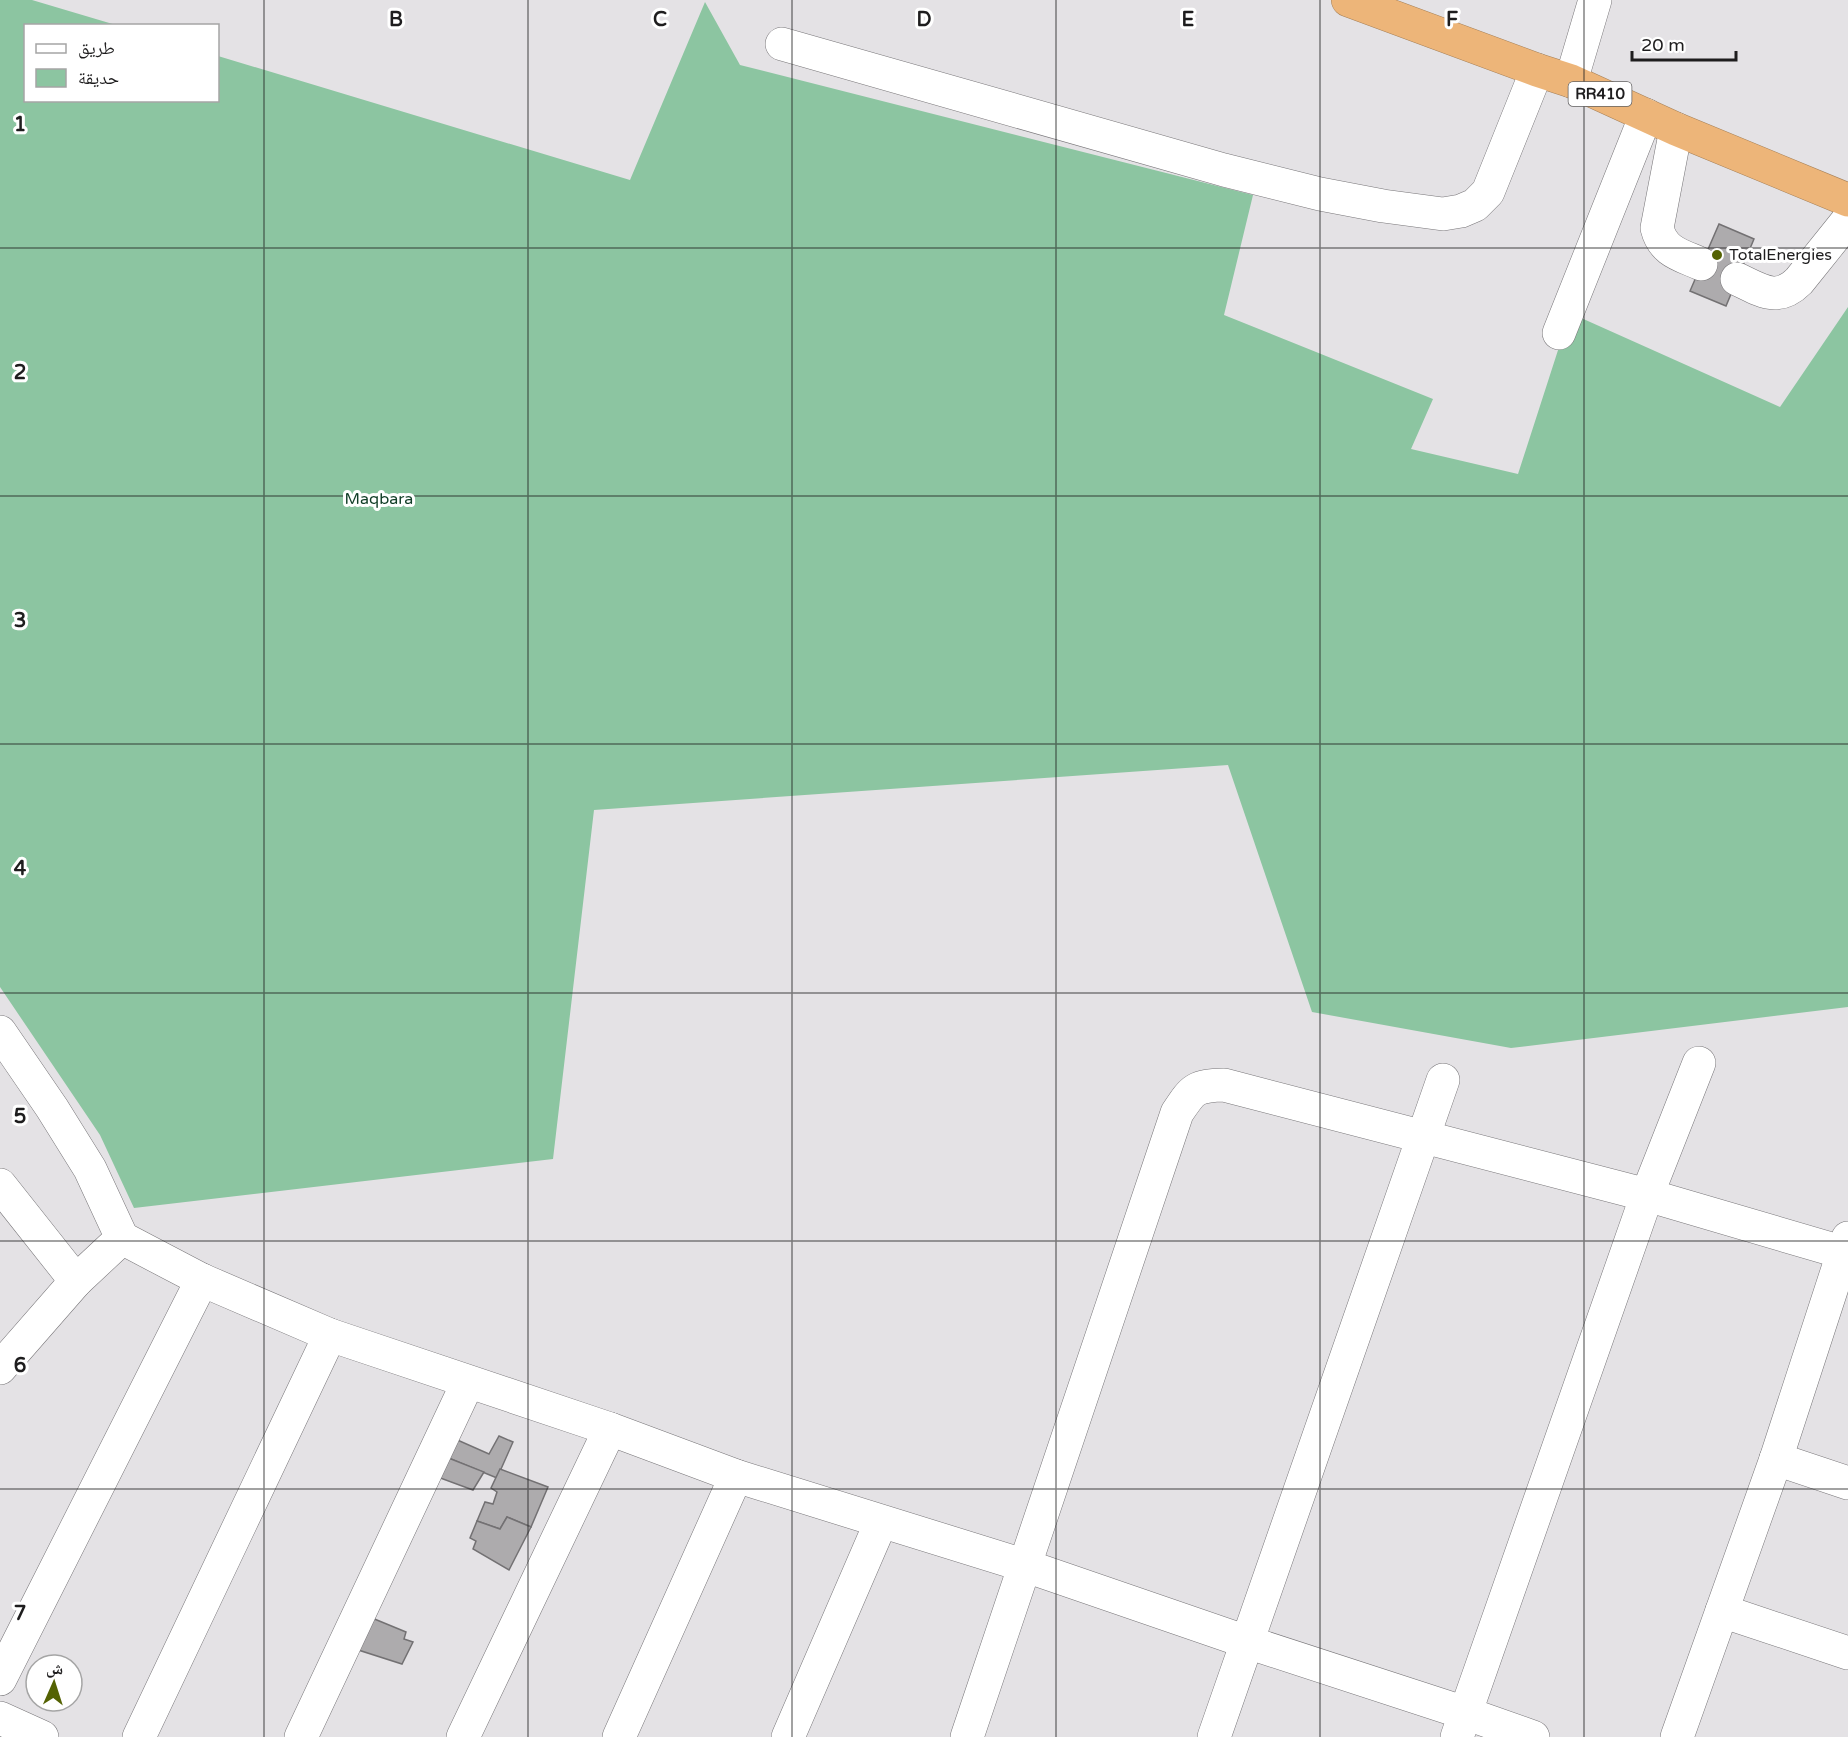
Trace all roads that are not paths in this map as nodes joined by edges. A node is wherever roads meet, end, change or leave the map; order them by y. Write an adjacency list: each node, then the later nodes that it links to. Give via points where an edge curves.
1 (1348, 0): 4 (highway, RR410)
2 (1595, 0): 5 (street)
3 (782, 44): 4 (street, via 1224,170 1320,194 1443,214 1475,205 1488,192)
4 (1537, 70): 5 (highway, RR410)
5 (1571, 81): 6 (highway, RR410)
6 (1646, 115): 7 (highway, RR410); 12 (street)
7 (1676, 129): 8 (highway, RR410); 10 (street, via 1658,228 1660,239 1667,248)
8 (1848, 200)
9 (1848, 220): 11 (street, via 1791,289 1770,294)
10 (1701, 264)
11 (1737, 279)
12 (1559, 333)
13 (0, 1032): 19 (street, via 90,1169)
14 (1699, 1063): 18 (street)
15 (1443, 1080): 16 (street)
16 (1422, 1137): 18 (street); 31 (street, via 1224,1085 1204,1086 1190,1094 1177,1113); 33 (street)
17 (0, 1185): 22 (street)
18 (1647, 1195): 20 (street); 37 (street)
19 (122, 1238): 21 (street); 22 (street)
20 (1846, 1249): 27 (street)
21 (202, 1280): 23 (street); 35 (street)
22 (76, 1281): 24 (street)
23 (330, 1335): 25 (street); 39 (street)
24 (0, 1368)
25 (468, 1382): 26 (street); 40 (street)
26 (610, 1430): 28 (street); 41 (street)
27 (1776, 1459): 29 (street); 32 (street)
28 (736, 1476): 30 (street); 42 (street)
29 (1848, 1483)
30 (881, 1522): 31 (street); 43 (street)
31 (1026, 1566): 33 (street); 44 (street)
32 (1722, 1611): 34 (street); 47 (street)
33 (1247, 1642): 37 (street); 45 (street)
34 (1848, 1653)
35 (0, 1679)
36 (0, 1718): 38 (street)
37 (1461, 1725): 46 (street)
38 (42, 1737)
39 (139, 1737)
40 (301, 1737)
41 (463, 1737)
42 (620, 1737)
43 (788, 1737)
44 (967, 1737)
45 (1214, 1737)
46 (1533, 1737)
47 (1677, 1737)

